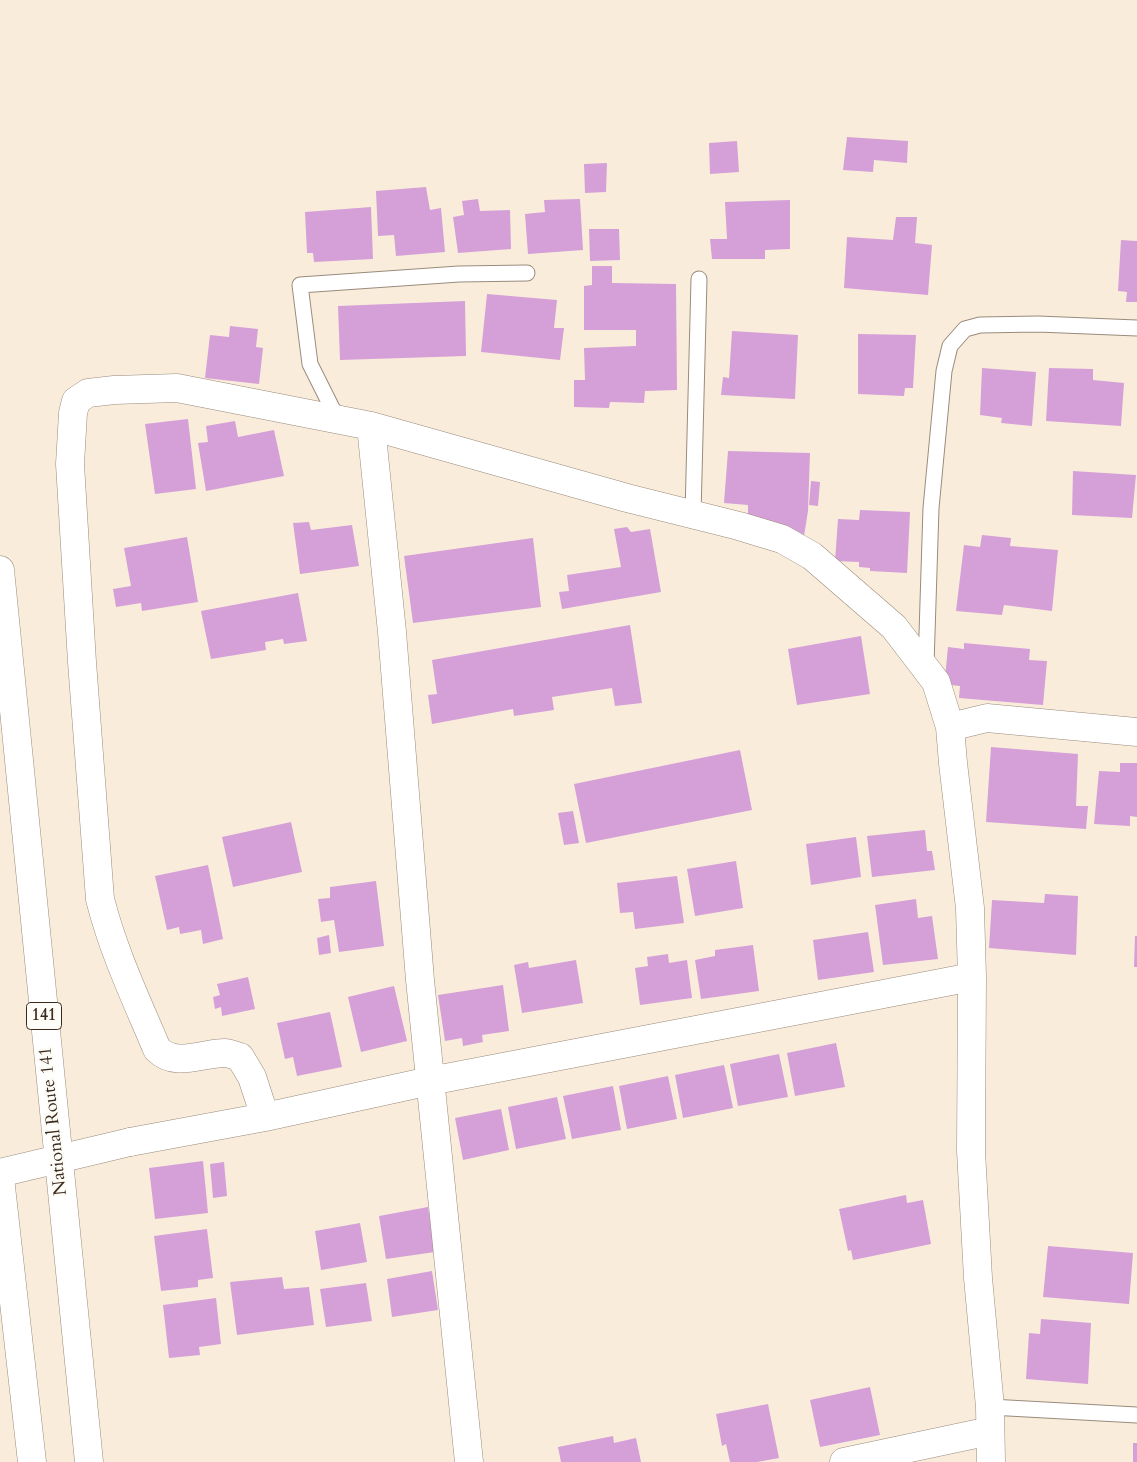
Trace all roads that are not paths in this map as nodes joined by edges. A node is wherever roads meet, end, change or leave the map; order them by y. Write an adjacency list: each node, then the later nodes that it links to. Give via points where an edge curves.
1 (527, 273): 4 (lane, via 300,284 310,364)
2 (699, 278): 6 (lane)
3 (1137, 328): 8 (lane, via 980,325 965,329 950,346 944,371 931,508)
4 (338, 420): 5 (main road); 13 (main road, via 177,388 88,393 76,401 73,413 70,464 83,672 100,899 108,931 157,1048 164,1056 176,1059 226,1053 240,1057 252,1077)
5 (371, 426): 6 (main road); 12 (main road)
6 (693, 514): 8 (main road, via 782,539 812,556 894,626)
7 (0, 570): 14 (main road, National Route 141 / 141)
8 (926, 666): 9 (main road, via 936,682)
9 (950, 727): 10 (main road, via 987,718); 11 (main road, via 970,908)
10 (1137, 732)
11 (972, 977): 12 (main road); 18 (main road, via 971,1151)
12 (430, 1081): 13 (main road); 21 (main road)
13 (265, 1117): 14 (main road)
14 (58, 1158): 15 (main road); 20 (main road, National Route 141 / 141)
15 (0, 1173)
16 (0, 1178): 19 (main road)
17 (1137, 1415): 18 (lane)
18 (990, 1419): 22 (main road); 23 (main road)
19 (32, 1462)
20 (89, 1462)
21 (469, 1462)
22 (844, 1462)
23 (991, 1462)

